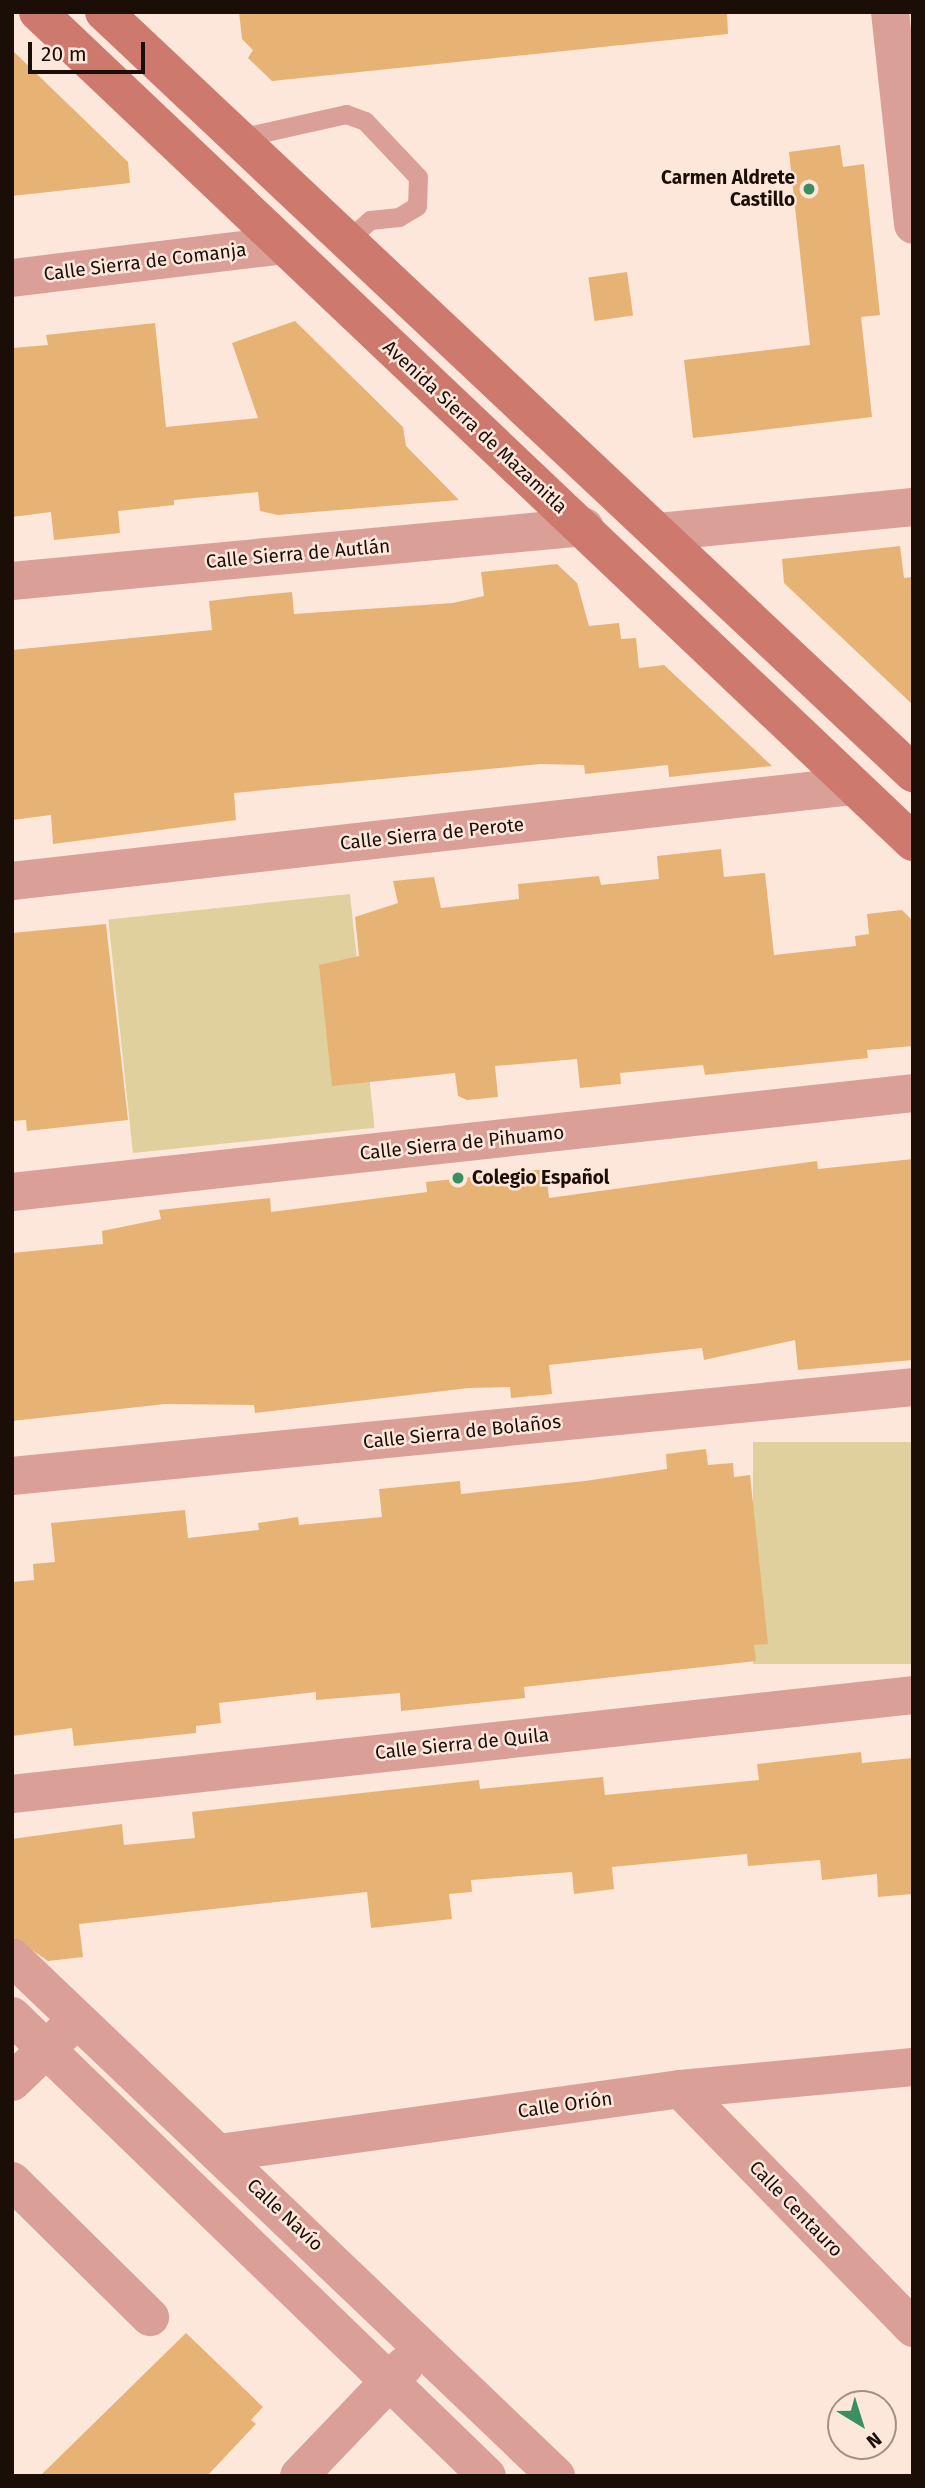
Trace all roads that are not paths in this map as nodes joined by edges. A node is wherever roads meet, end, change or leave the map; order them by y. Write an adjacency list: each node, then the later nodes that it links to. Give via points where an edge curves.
1 (38, 12): 5 (street, Avenida Sierra de Mazamitla)
2 (104, 12): 4 (street)
3 (890, 12): 7 (street)
4 (202, 104): 5 (street); 6 (street)
5 (172, 138): 10 (street, Avenida Sierra de Mazamitla)
6 (239, 138): 9 (street); 9 (lane, via 346,114 365,121 418,177 417,206 399,217 370,220)
7 (910, 174): 8 (street)
8 (913, 225)
9 (349, 239): 14 (street)
10 (278, 246): 11 (street, Calle Sierra de Comanja); 13 (street, Avenida Sierra de Mazamitla)
11 (12, 278)
12 (913, 507): 14 (street)
13 (584, 527): 15 (street, Calle Sierra de Autlán); 17 (street, Avenida Sierra de Mazamitla)
14 (658, 532): 16 (street)
15 (12, 581)
16 (913, 773)
17 (852, 786): 18 (street, Avenida Sierra de Mazamitla); 19 (street, Calle Sierra de Perote)
18 (913, 842)
19 (12, 881)
20 (913, 1093): 21 (street, Calle Sierra de Pihuamo)
21 (12, 1192)
22 (913, 1387): 23 (street, Calle Sierra de Bolaños)
23 (12, 1476)
24 (913, 1695): 25 (street, Calle Sierra de Quila)
25 (12, 1794)
26 (12, 1957): 28 (street, Calle Navío)
27 (12, 2016): 29 (street)
28 (77, 2019): 29 (street); 33 (street, Calle Navío)
29 (46, 2048): 31 (street); 38 (street)
30 (913, 2067): 32 (street, Calle Orión)
31 (12, 2082)
32 (680, 2089): 33 (street, Calle Orión); 36 (street, Calle Centauro)
33 (219, 2153): 37 (street, Calle Navío)
34 (12, 2181): 35 (street)
35 (150, 2317)
36 (913, 2328)
37 (423, 2345): 38 (street); 41 (street, Calle Navío)
38 (388, 2383): 39 (street); 40 (street)
39 (299, 2476)
40 (487, 2476)
41 (556, 2476)

